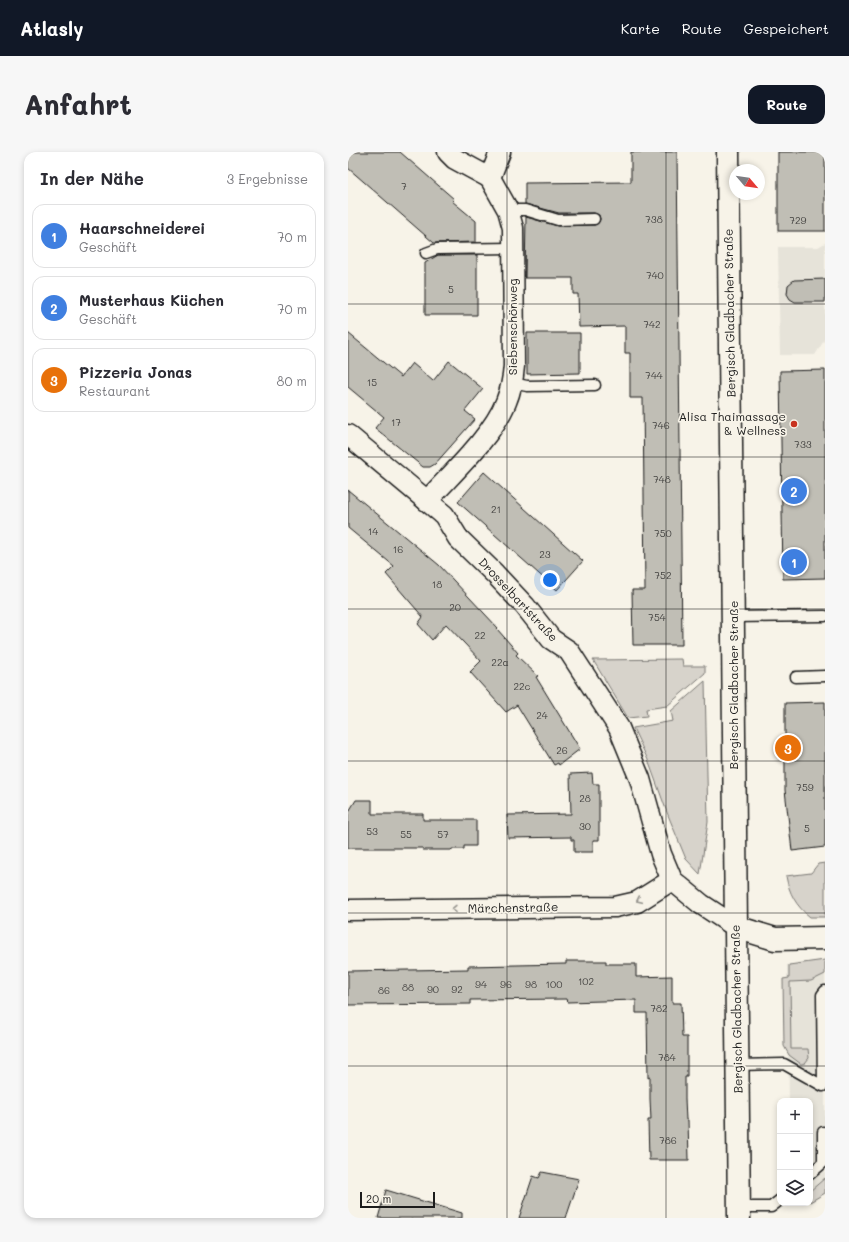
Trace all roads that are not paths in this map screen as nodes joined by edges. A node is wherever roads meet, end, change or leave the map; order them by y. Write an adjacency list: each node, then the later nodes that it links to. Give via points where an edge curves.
1 (448, 152): 4 (street, via 455,159)
2 (500, 152): 4 (street)
3 (728, 152): 14 (main road, Bergisch Gladbacher Straße)
4 (490, 178): 5 (street, Siebenschönweg)
5 (508, 210): 6 (lane, via 525,210 558,220); 7 (street, Siebenschönweg, via 513,228)
6 (594, 219)
7 (513, 248): 8 (lane, via 437,249); 9 (street, Siebenschönweg)
8 (426, 253)
9 (512, 383): 10 (lane, via 528,386); 12 (street, Siebenschönweg, via 506,403 487,434)
10 (595, 385)
11 (348, 435): 12 (street, Drosselbartstraße)
12 (427, 501): 17 (street, Drosselbartstraße, via 444,515 458,538 520,600 551,639 569,650 578,663 619,728 640,779 661,854)
13 (825, 616): 14 (lane)
14 (733, 617): 19 (main road, Bergisch Gladbacher Straße)
15 (825, 676): 16 (lane)
16 (796, 677)
17 (672, 880): 18 (street, Märchenstraße, one-way to 18, via 637,902 615,907); 19 (street, Drosselbartstraße)
18 (348, 910)
19 (736, 927): 20 (main road, via 774,940); 22 (main road, Bergisch Gladbacher Straße)
20 (825, 938)
21 (825, 991): 23 (lane, via 822,995)
22 (738, 1065): 23 (lane, via 784,1064); 28 (main road, Bergisch Gladbacher Straße)
23 (823, 1089)
24 (823, 1132): 25 (lane)
25 (824, 1162): 26 (lane)
26 (813, 1171)
27 (777, 1202): 28 (lane, via 771,1207)
28 (739, 1213)

